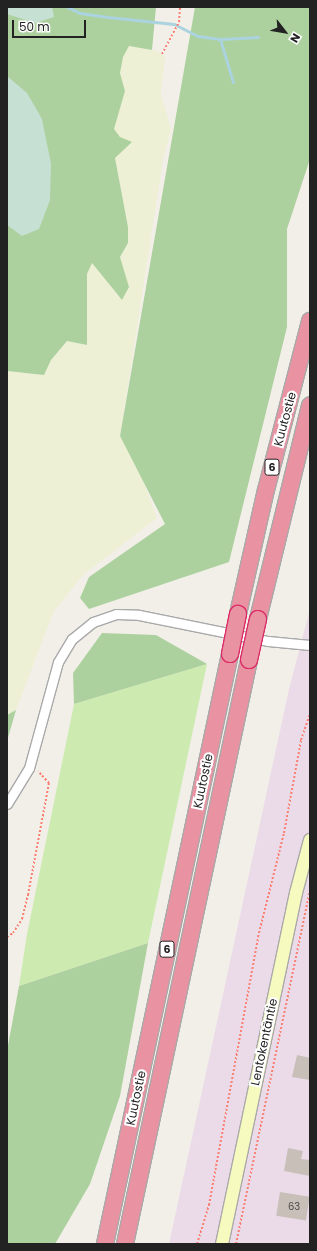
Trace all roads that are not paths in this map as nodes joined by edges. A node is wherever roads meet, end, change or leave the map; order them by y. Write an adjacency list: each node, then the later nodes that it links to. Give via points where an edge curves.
1 (310, 321): 8 (highway, Kuutostie / 6, bridge, via 266,490 238,614)
2 (310, 405): 4 (highway, Kuutostie / 6)
3 (310, 440): 4 (highway)
4 (258, 619): 9 (highway, Kuutostie / 6, bridge)
5 (310, 645): 6 (street, via 268,641 139,615 116,614 93,622 72,639 58,662 29,768)
6 (7, 804)
7 (310, 840): 10 (street, Lentokentäntie, via 296,894)
8 (105, 1244)
9 (126, 1244)
10 (222, 1244)

